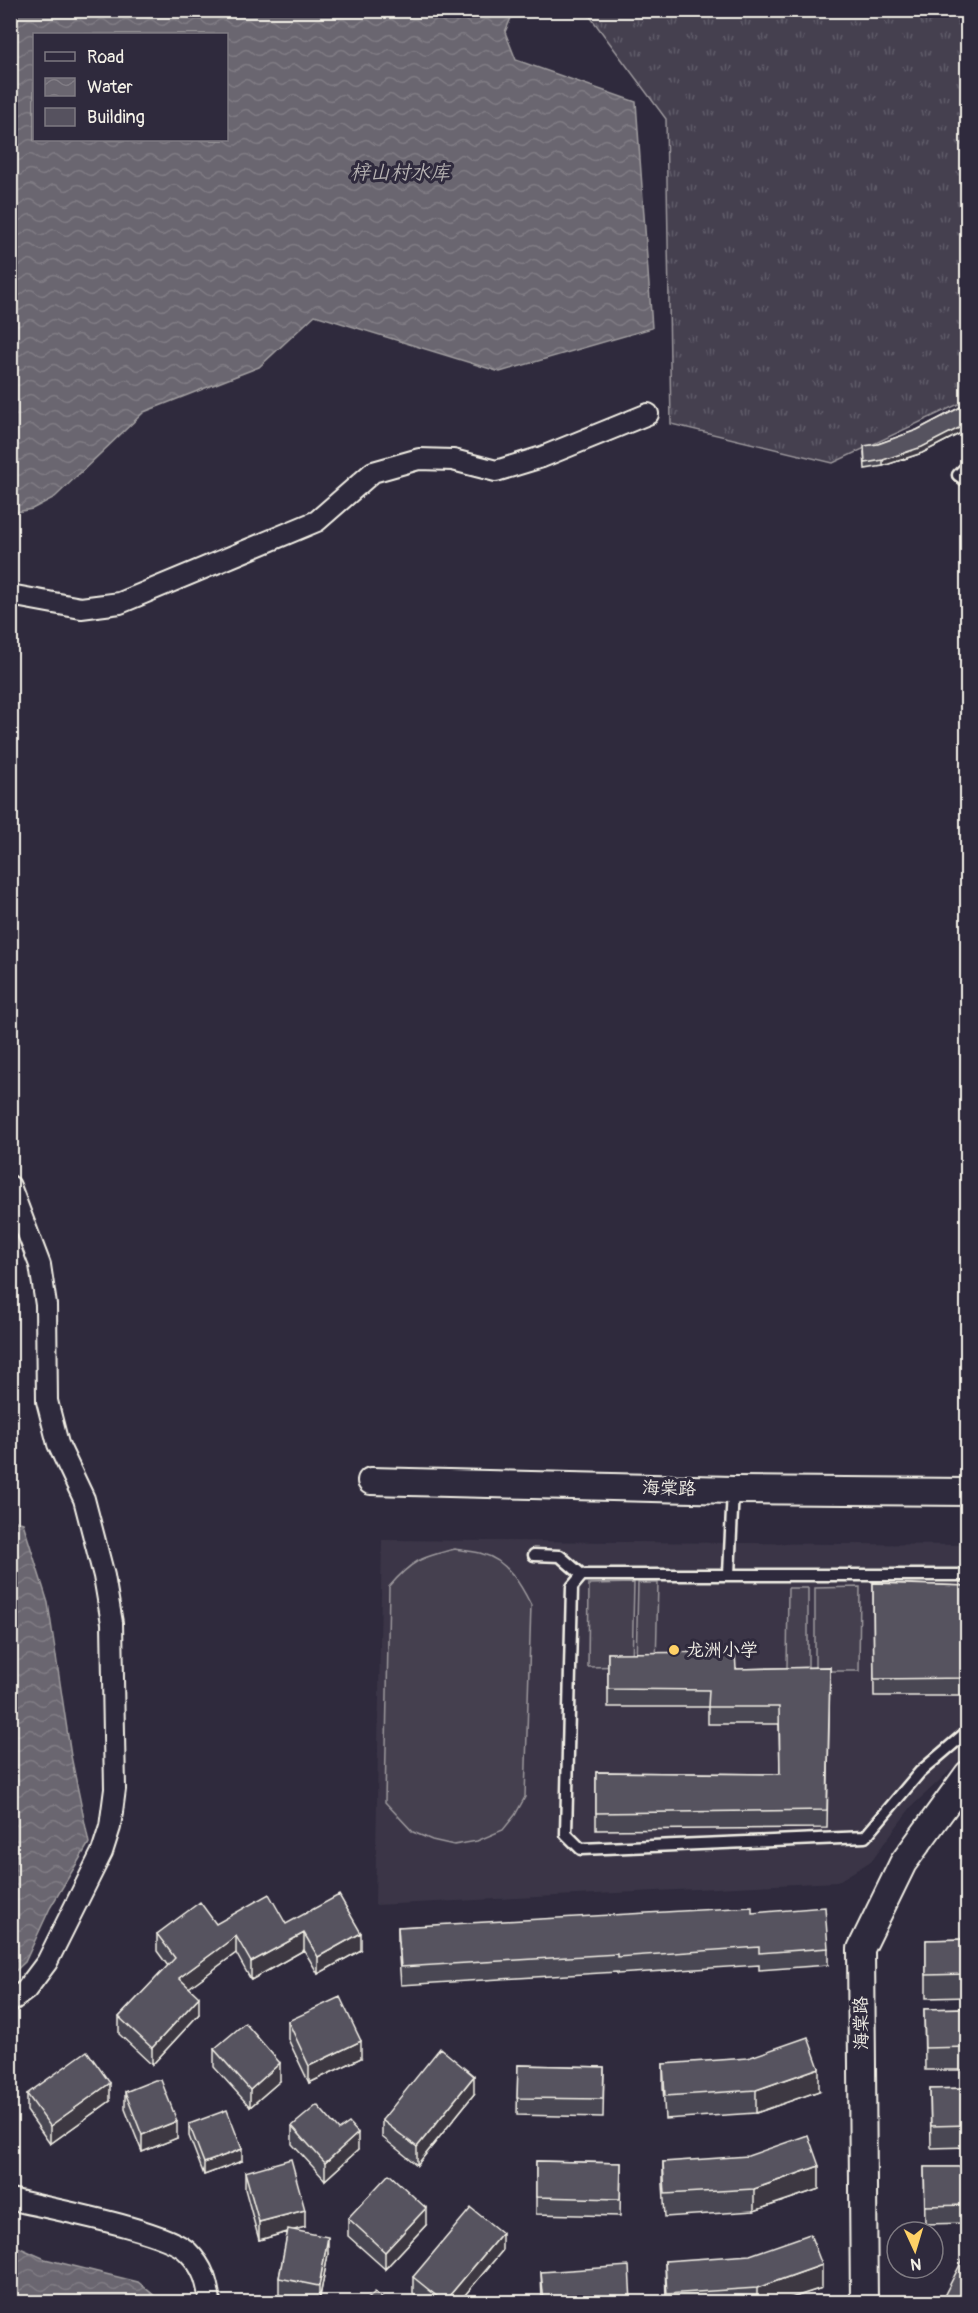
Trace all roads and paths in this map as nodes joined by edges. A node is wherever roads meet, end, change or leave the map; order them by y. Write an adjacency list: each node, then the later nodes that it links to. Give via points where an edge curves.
1 (648, 414): 4 (street, via 542,457 496,471 453,460 418,459 373,472 317,521 120,603 81,608)
2 (968, 465): 3 (lane, via 958,475)
3 (968, 482)
4 (10, 595)
5 (10, 1186): 15 (street, via 40,1264 46,1305 47,1401 58,1444 84,1500 104,1576 112,1623 115,1789 102,1852 47,1962 26,1990)
6 (371, 1481): 7 (street, 海棠路)
7 (734, 1490): 8 (street, 海棠路); 10 (lane)
8 (968, 1492)
9 (534, 1555): 11 (lane, via 560,1556)
10 (729, 1574): 11 (lane); 12 (lane)
11 (582, 1575): 13 (lane, via 572,1587 566,1834 581,1849 865,1837 921,1772)
12 (968, 1575)
13 (968, 1731)
14 (968, 1774): 18 (street, 海棠路, via 903,1863 861,1949)
15 (10, 2002)
16 (10, 2199): 17 (street, via 158,2235 187,2251 206,2277)
17 (210, 2302)
18 (864, 2302)

